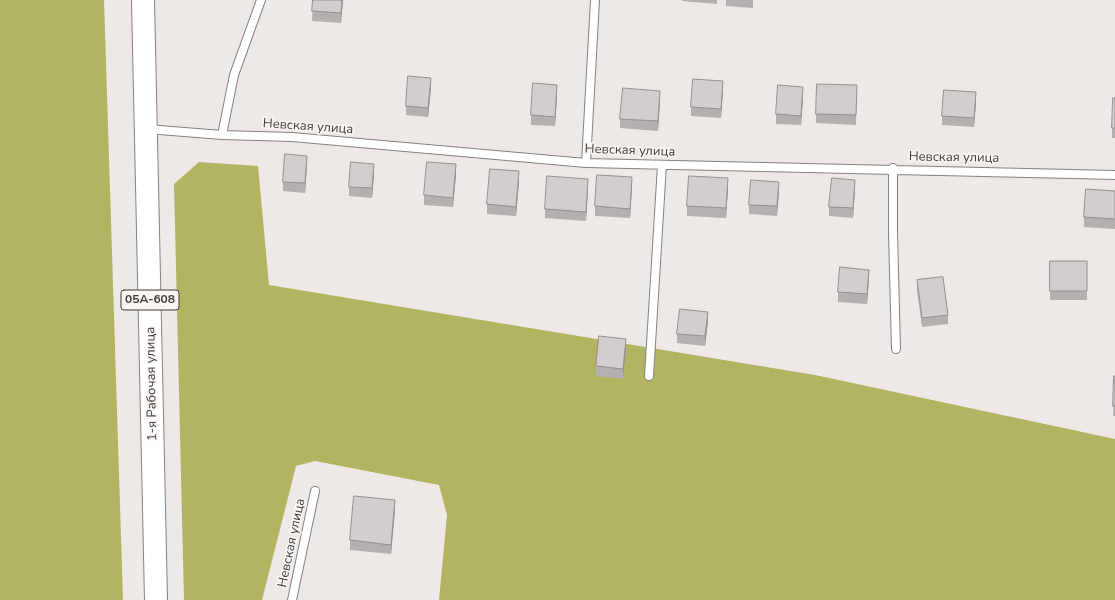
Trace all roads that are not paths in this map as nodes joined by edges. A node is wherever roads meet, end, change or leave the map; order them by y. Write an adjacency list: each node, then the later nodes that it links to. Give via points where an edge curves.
1 (144, 0): 4 (main road, 1-я Рабочая улица / 05А-608)
2 (261, 0): 5 (lane, via 234,75)
3 (595, 0): 6 (lane)
4 (146, 129): 5 (lane, Невская улица); 13 (main road, 1-я Рабочая улица / 05А-608)
5 (222, 134): 6 (lane, Невская улица, via 292,137)
6 (586, 162): 7 (lane, Невская улица)
7 (662, 165): 8 (lane, Невская улица); 11 (lane)
8 (894, 168): 9 (lane, Невская улица); 10 (lane)
9 (1115, 174)
10 (896, 349)
11 (649, 376)
12 (315, 491): 14 (lane, Невская улица)
13 (156, 600)
14 (292, 600)

